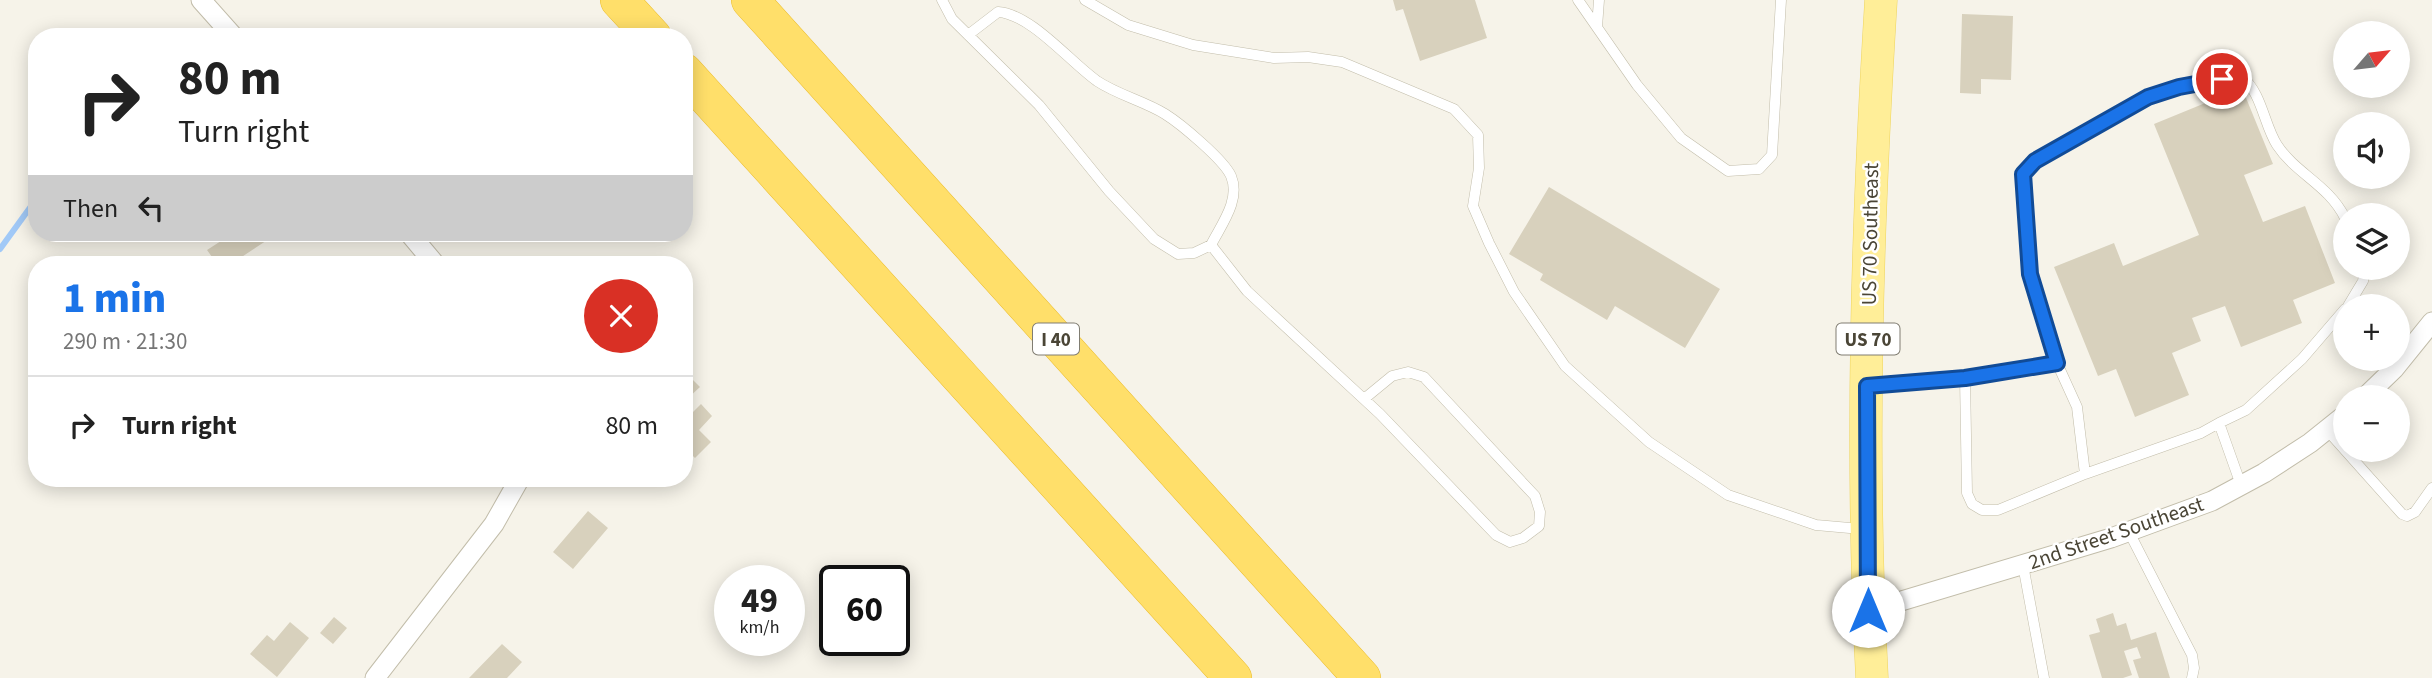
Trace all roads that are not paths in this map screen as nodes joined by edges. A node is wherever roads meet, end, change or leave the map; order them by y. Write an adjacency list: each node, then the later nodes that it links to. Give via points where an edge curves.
1 (201, 0): 11 (street)
2 (619, 0): 12 (highway)
3 (750, 0): 39 (highway, I 40)
4 (942, 0): 13 (lane, via 951,19)
5 (1084, 0): 33 (lane, via 1128,25 1193,45 1275,58 1342,62 1454,108 1478,135 1473,206 1514,292 1564,366 1649,442 1728,495 1816,525)
6 (1578, 0): 10 (lane)
7 (1598, 0): 10 (lane)
8 (1781, 0): 10 (lane, via 1772,155 1759,169 1728,171 1681,138)
9 (1881, 0): 24 (main road, US 70 Southeast / US 70, via 1871,154)
10 (1597, 27)
11 (226, 28)
12 (645, 28)
13 (968, 35): 17 (lane, via 1039,105 1154,239 1178,254); 17 (lane, via 998,12 1011,13 1100,83 1165,114 1216,157 1231,176 1235,196)
14 (693, 82): 38 (highway)
15 (2335, 203): 21 (lane, via 2277,145 2242,77 2148,97 2035,161 2023,174 2030,274)
16 (417, 242): 18 (street)
17 (1211, 246): 25 (lane, via 1247,291)
18 (428, 256)
19 (2333, 323): 26 (lane, via 2302,359 2246,410)
20 (2432, 323): 23 (street)
21 (2057, 363): 22 (lane); 29 (lane, via 2077,407)
22 (1965, 378): 24 (lane); 29 (lane, via 1967,492 1972,504 1982,510 1998,510)
23 (2377, 385)
24 (1867, 386): 33 (main road, US 70 Southeast / US 70)
25 (1364, 399): 25 (lane, via 1496,535 1510,542 1539,526 1535,496 1424,377 1408,372 1392,376)
26 (2219, 423): 29 (lane); 30 (lane)
27 (2333, 425): 28 (street, 2nd Street Southeast)
28 (2327, 430): 30 (street, 2nd Street Southeast); 32 (lane, via 2402,514 2415,512)
29 (2085, 474)
30 (2241, 485): 34 (street, 2nd Street Southeast)
31 (515, 487): 37 (street, via 494,524)
32 (2432, 488)
33 (1868, 529): 36 (main road, US 70 Southeast / US 70)
34 (2129, 532): 35 (street, 2nd Street Southeast); 42 (lane, via 2192,655)
35 (2023, 565): 36 (street, 2nd Street Southeast); 41 (lane)
36 (1868, 611): 40 (main road, US 70 Southeast / US 70)
37 (375, 678)
38 (1233, 678)
39 (1362, 678)
40 (1872, 678)
41 (2044, 678)
42 (2192, 678)

